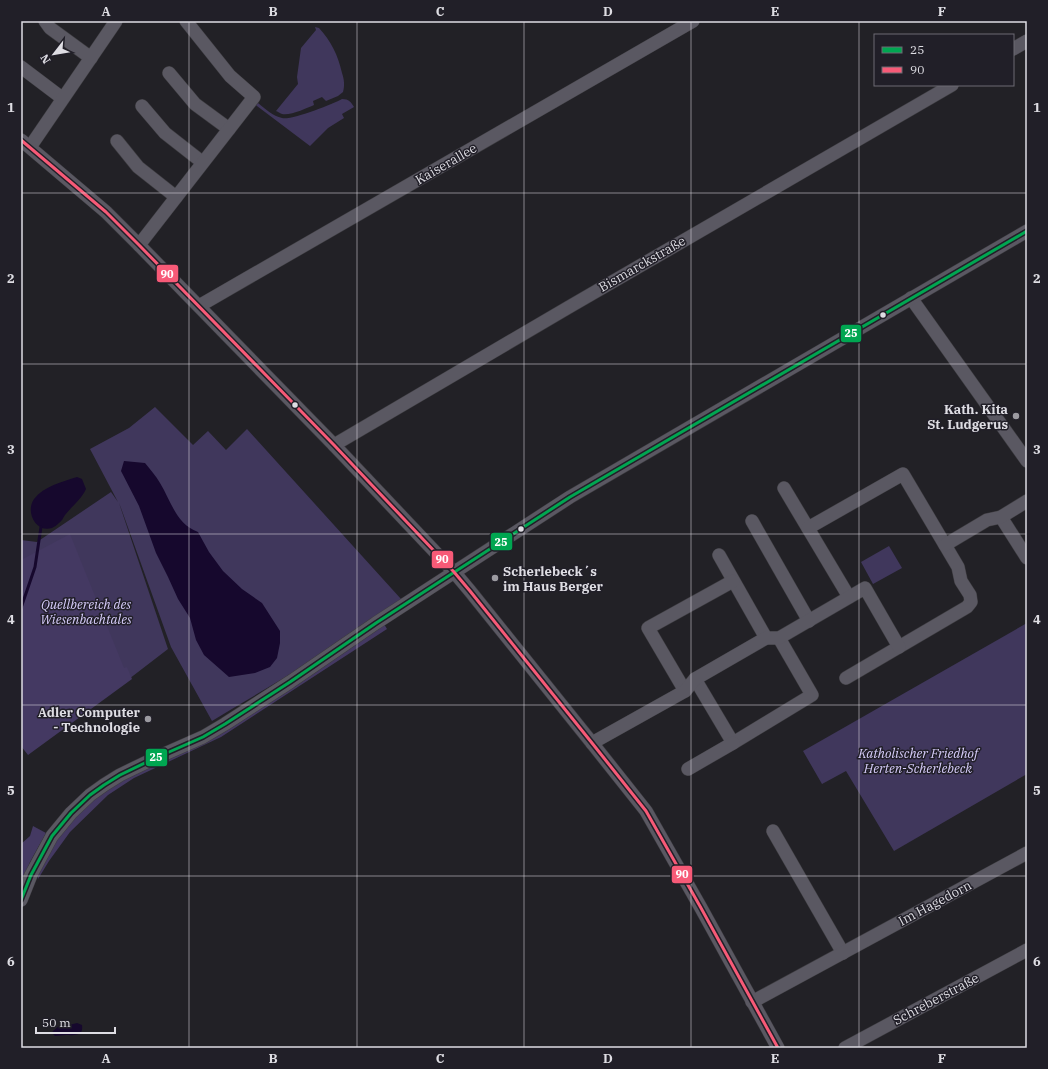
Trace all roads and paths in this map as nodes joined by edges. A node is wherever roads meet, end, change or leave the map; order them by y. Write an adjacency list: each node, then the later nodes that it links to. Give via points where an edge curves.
1 (45, 21): 7 (street, via 50,28)
2 (116, 21): 7 (street)
3 (186, 21): 13 (street, via 230,76 254,97)
4 (693, 21): 21 (street, Kaiserallee)
5 (1027, 41): 6 (street)
6 (1014, 48)
7 (91, 58): 11 (street)
8 (21, 67): 11 (street)
9 (169, 73): 13 (street, via 195,104)
10 (950, 86): 22 (street, Bismarckstraße)
11 (62, 98): 15 (street)
12 (142, 106): 16 (street, via 165,133)
13 (229, 129): 16 (street)
14 (117, 141): 17 (street, via 138,167)
15 (25, 143): 19 (street, via 106,212)
16 (202, 162): 17 (street)
17 (176, 196): 19 (street)
18 (1027, 231): 20 (street)
19 (139, 245): 21 (street)
20 (911, 298): 23 (street); 32 (street, via 570,497)
21 (199, 306): 22 (street)
22 (334, 445): 32 (street)
23 (1027, 461)
24 (784, 488): 28 (street)
25 (1027, 501): 26 (street)
26 (1001, 517): 29 (street, via 987,520); 31 (street)
27 (752, 521): 35 (street)
28 (808, 528): 29 (street, via 903,474); 34 (street)
29 (945, 545): 38 (street, via 958,567 971,602 967,607)
30 (719, 555): 33 (street)
31 (1027, 558)
32 (454, 572): 42 (street); 47 (street, via 225,724 203,737 120,775 90,795 52,836)
33 (733, 581): 36 (street); 41 (street, via 648,628)
34 (849, 597): 35 (street); 38 (street, via 865,588)
35 (809, 621): 37 (street)
36 (766, 638): 37 (street); 40 (street)
37 (779, 638): 43 (street, via 812,695)
38 (899, 647): 39 (street)
39 (846, 678)
40 (695, 680): 41 (street); 43 (street)
41 (685, 691): 42 (street)
42 (592, 743): 50 (street, via 646,811)
43 (733, 743): 44 (street)
44 (688, 769)
45 (773, 831): 49 (street)
46 (1027, 853): 49 (street, Im Hagedorn)
47 (21, 900)
48 (1027, 950): 52 (street, Schreberstraße)
49 (843, 953): 50 (street, Im Hagedorn)
50 (752, 1002): 51 (street)
51 (778, 1048)
52 (846, 1048)

